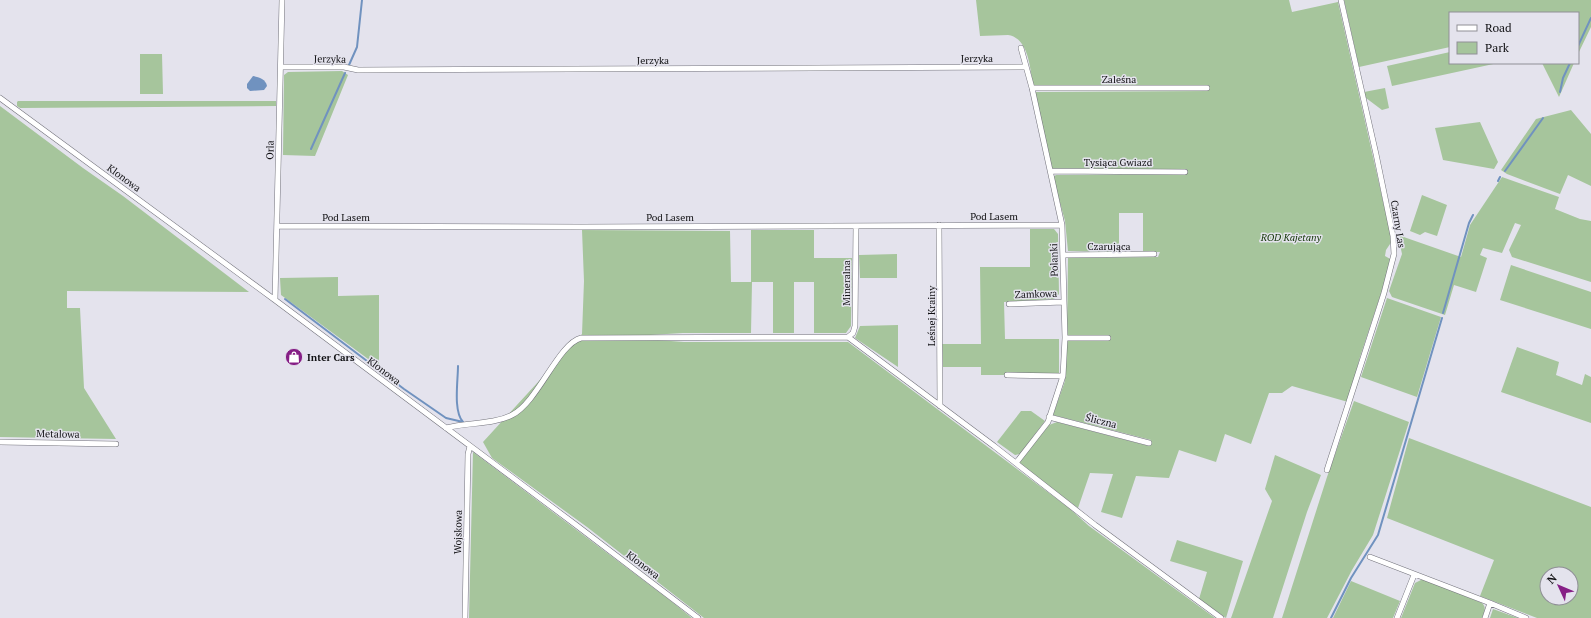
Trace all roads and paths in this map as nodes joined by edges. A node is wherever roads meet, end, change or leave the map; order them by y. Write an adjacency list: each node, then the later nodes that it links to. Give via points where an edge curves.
1 (282, 0): 4 (street, Orla)
2 (1341, 0): 33 (street, Czarny Las, via 1376,154 1393,236 1394,254 1384,293)
3 (1021, 48): 5 (street, Polanki)
4 (281, 67): 5 (street, Jerzyka, via 366,70); 13 (street, Orla)
5 (1026, 67): 6 (street, Polanki)
6 (1032, 88): 7 (street, Zaleśna); 9 (street, Polanki)
7 (1207, 88)
8 (0, 98): 17 (street, Klonowa)
9 (1051, 171): 10 (street, Tysiąca Gwiazd); 12 (street, Polanki)
10 (1185, 172)
11 (939, 225): 12 (street, Pod Lasem); 14 (street, Pod Lasem); 25 (street, Leśnej Krainy)
12 (1062, 225): 16 (street, Polanki)
13 (277, 226): 14 (street, Pod Lasem); 17 (street, Orla)
14 (856, 226): 20 (street, Mineralna, via 855,326 853,333)
15 (1154, 254): 16 (street, Czarująca)
16 (1063, 255): 18 (street, Polanki)
17 (275, 300): 27 (street, Klonowa)
18 (1063, 302): 19 (street, Zamkowa); 21 (street, Polanki)
19 (1009, 304)
20 (848, 337): 25 (street); 27 (street, via 581,338 566,349 529,401 513,415)
21 (1065, 338): 22 (street); 24 (street, Polanki)
22 (1108, 338)
23 (1007, 375): 24 (street)
24 (1063, 376): 26 (street, Polanki)
25 (940, 406): 32 (street)
26 (1049, 417): 29 (street, Śliczna); 32 (street, Polanki, via 1048,422)
27 (446, 428): 31 (street, Klonowa)
28 (0, 442): 30 (street, Metalowa)
29 (1149, 443)
30 (116, 444)
31 (470, 446): 37 (street, Wojskowa); 38 (street, Klonowa)
32 (1016, 463): 39 (street)
33 (1327, 470)
34 (1370, 557): 35 (street)
35 (1414, 575): 36 (street); 40 (street)
36 (1490, 603): 41 (street); 42 (street)
37 (465, 618)
38 (698, 618)
39 (1221, 618)
40 (1398, 618)
41 (1485, 618)
42 (1526, 618)

